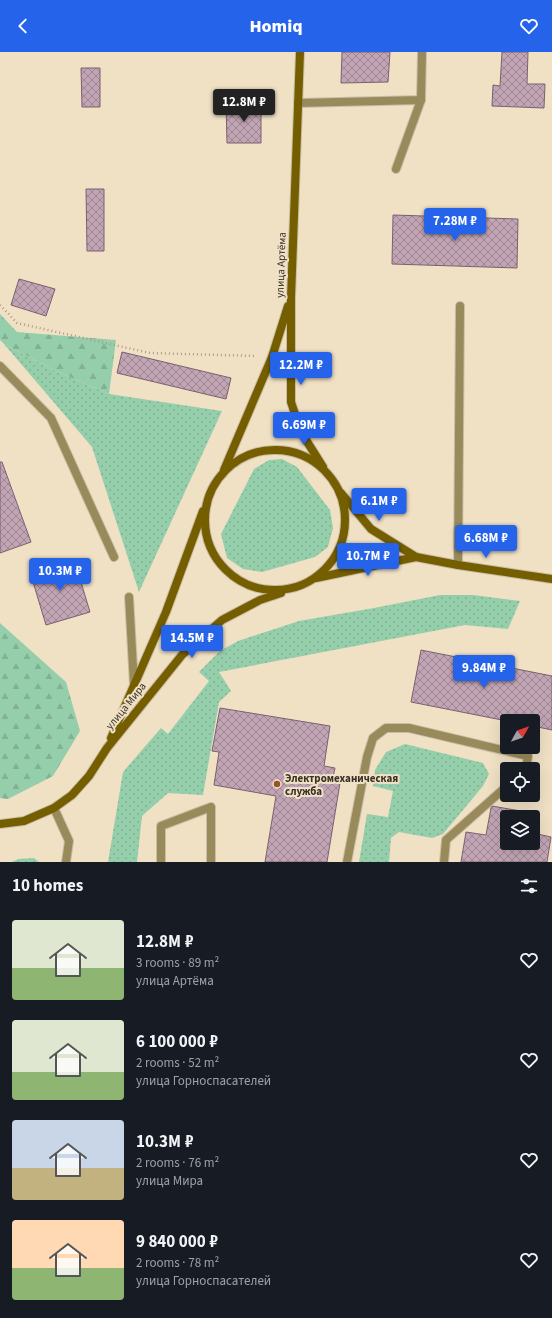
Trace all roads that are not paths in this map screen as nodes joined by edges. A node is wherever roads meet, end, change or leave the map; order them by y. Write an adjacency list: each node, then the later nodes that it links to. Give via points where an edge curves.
1 (300, 52): 4 (street, улица Артёма)
2 (422, 52): 3 (lane)
3 (421, 100): 4 (lane); 5 (lane)
4 (298, 103): 6 (street, улица Артёма)
5 (396, 169)
6 (291, 298): 9 (street, улица Артёма, via 291,402 301,432); 10 (street, via 272,357)
7 (460, 306): 15 (lane)
8 (0, 366): 13 (lane, via 50,418)
9 (325, 471): 10 (street, улица Артёма, via 307,458 286,450 263,450 241,458); 12 (street, улица Артёма)
10 (223, 472): 11 (street, улица Артёма)
11 (210, 491): 18 (street, улица Артёма, via 204,513 206,536 214,557 229,574 249,586 271,591); 20 (street, via 166,612)
12 (339, 491): 14 (street, via 371,529); 16 (street, улица Артёма, via 345,515 343,539 333,561)
13 (114, 557)
14 (416, 557): 15 (street); 16 (street)
15 (458, 566): 17 (street)
16 (315, 578): 18 (street, улица Артёма)
17 (552, 579)
18 (294, 589): 21 (street, улица Мира, via 260,600 222,620 182,655)
19 (129, 597): 20 (lane)
20 (134, 685): 21 (street)
21 (106, 748): 24 (street, улица Мира, via 89,776 72,795)
22 (527, 762): 29 (lane, via 528,756 409,728 386,728 373,738 366,757)
23 (500, 792): 30 (lane, via 446,840)
24 (54, 808): 25 (street, улица Мира, via 24,821); 26 (lane, via 69,841)
25 (0, 824)
26 (66, 862)
27 (161, 862): 28 (lane, via 161,826 211,807)
28 (211, 862)
29 (347, 862)
30 (444, 862)

